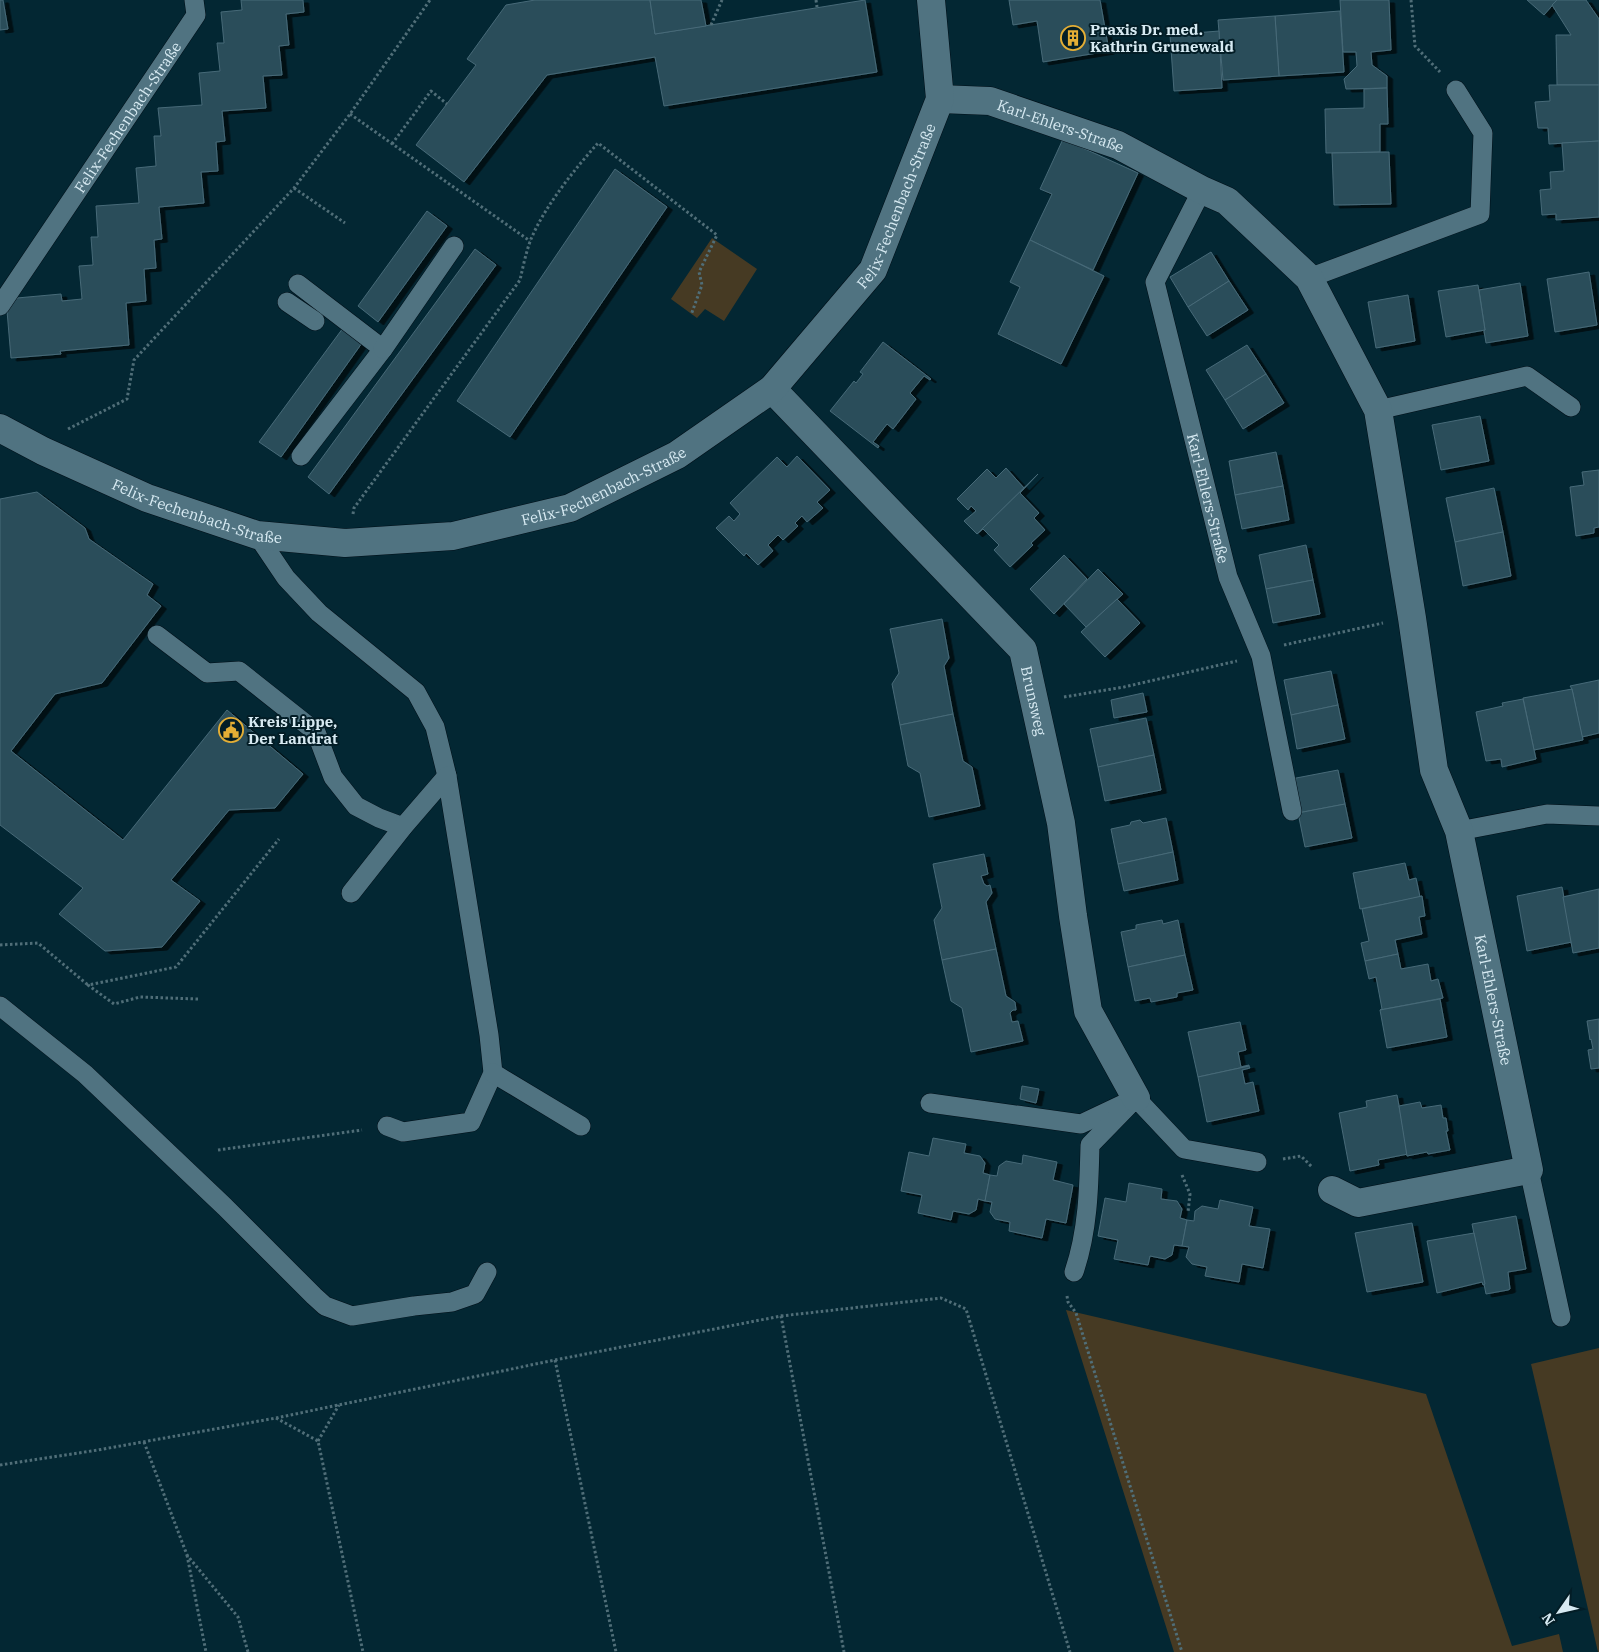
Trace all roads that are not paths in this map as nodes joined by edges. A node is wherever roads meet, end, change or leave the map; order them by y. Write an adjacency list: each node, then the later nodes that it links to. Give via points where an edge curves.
1 (194, 0): 10 (lane, Felix-Fechenbach-Straße, via 196,16)
2 (931, 0): 4 (street, Felix-Fechenbach-Straße)
3 (1456, 90): 7 (lane, via 1483,133 1480,214)
4 (940, 98): 5 (street, Karl-Ehlers-Straße, via 990,101 1118,145); 13 (street, Felix-Fechenbach-Straße, via 873,270)
5 (1202, 190): 7 (street, Karl-Ehlers-Straße, via 1227,202); 21 (lane, Karl-Ehlers-Straße, via 1156,282 1228,577 1261,656)
6 (454, 246): 12 (lane)
7 (1310, 278): 15 (street, Karl-Ehlers-Straße)
8 (298, 284): 12 (lane)
9 (288, 302): 11 (lane)
10 (0, 306)
11 (315, 320)
12 (383, 349): 17 (lane)
13 (772, 389): 18 (street, Felix-Fechenbach-Straße, via 677,455 570,508 453,536 346,543); 28 (street, Brunsweg, via 1023,650 1061,823 1088,1011)
14 (1571, 408): 15 (lane, via 1527,376)
15 (1378, 410): 24 (street, Karl-Ehlers-Straße, via 1434,770)
16 (0, 428): 18 (street, Felix-Fechenbach-Straße, via 147,498)
17 (301, 456)
18 (258, 535): 20 (lane, via 286,578 318,613 416,692 435,726)
19 (157, 635): 23 (lane, via 207,673 239,671 316,732 333,777 356,806)
20 (448, 776): 23 (lane); 27 (lane)
21 (1292, 811)
22 (1599, 816): 24 (lane, via 1547,814)
23 (403, 827): 25 (lane)
24 (1459, 831): 33 (street, Karl-Ehlers-Straße)
25 (351, 893)
26 (0, 1006): 35 (lane, via 85,1074 326,1306 352,1316 452,1302 475,1294)
27 (493, 1073): 30 (lane, via 471,1122 403,1132); 31 (lane)
28 (1136, 1098): 29 (lane, via 1081,1124); 32 (lane, via 1184,1148); 36 (lane, via 1090,1145 1082,1249)
29 (930, 1103)
30 (387, 1126)
31 (581, 1126)
32 (1257, 1162)
33 (1530, 1170): 34 (street, via 1358,1204); 37 (lane, Karl-Ehlers-Straße)
34 (1324, 1181)
35 (487, 1272)
36 (1074, 1272)
37 (1561, 1317)

